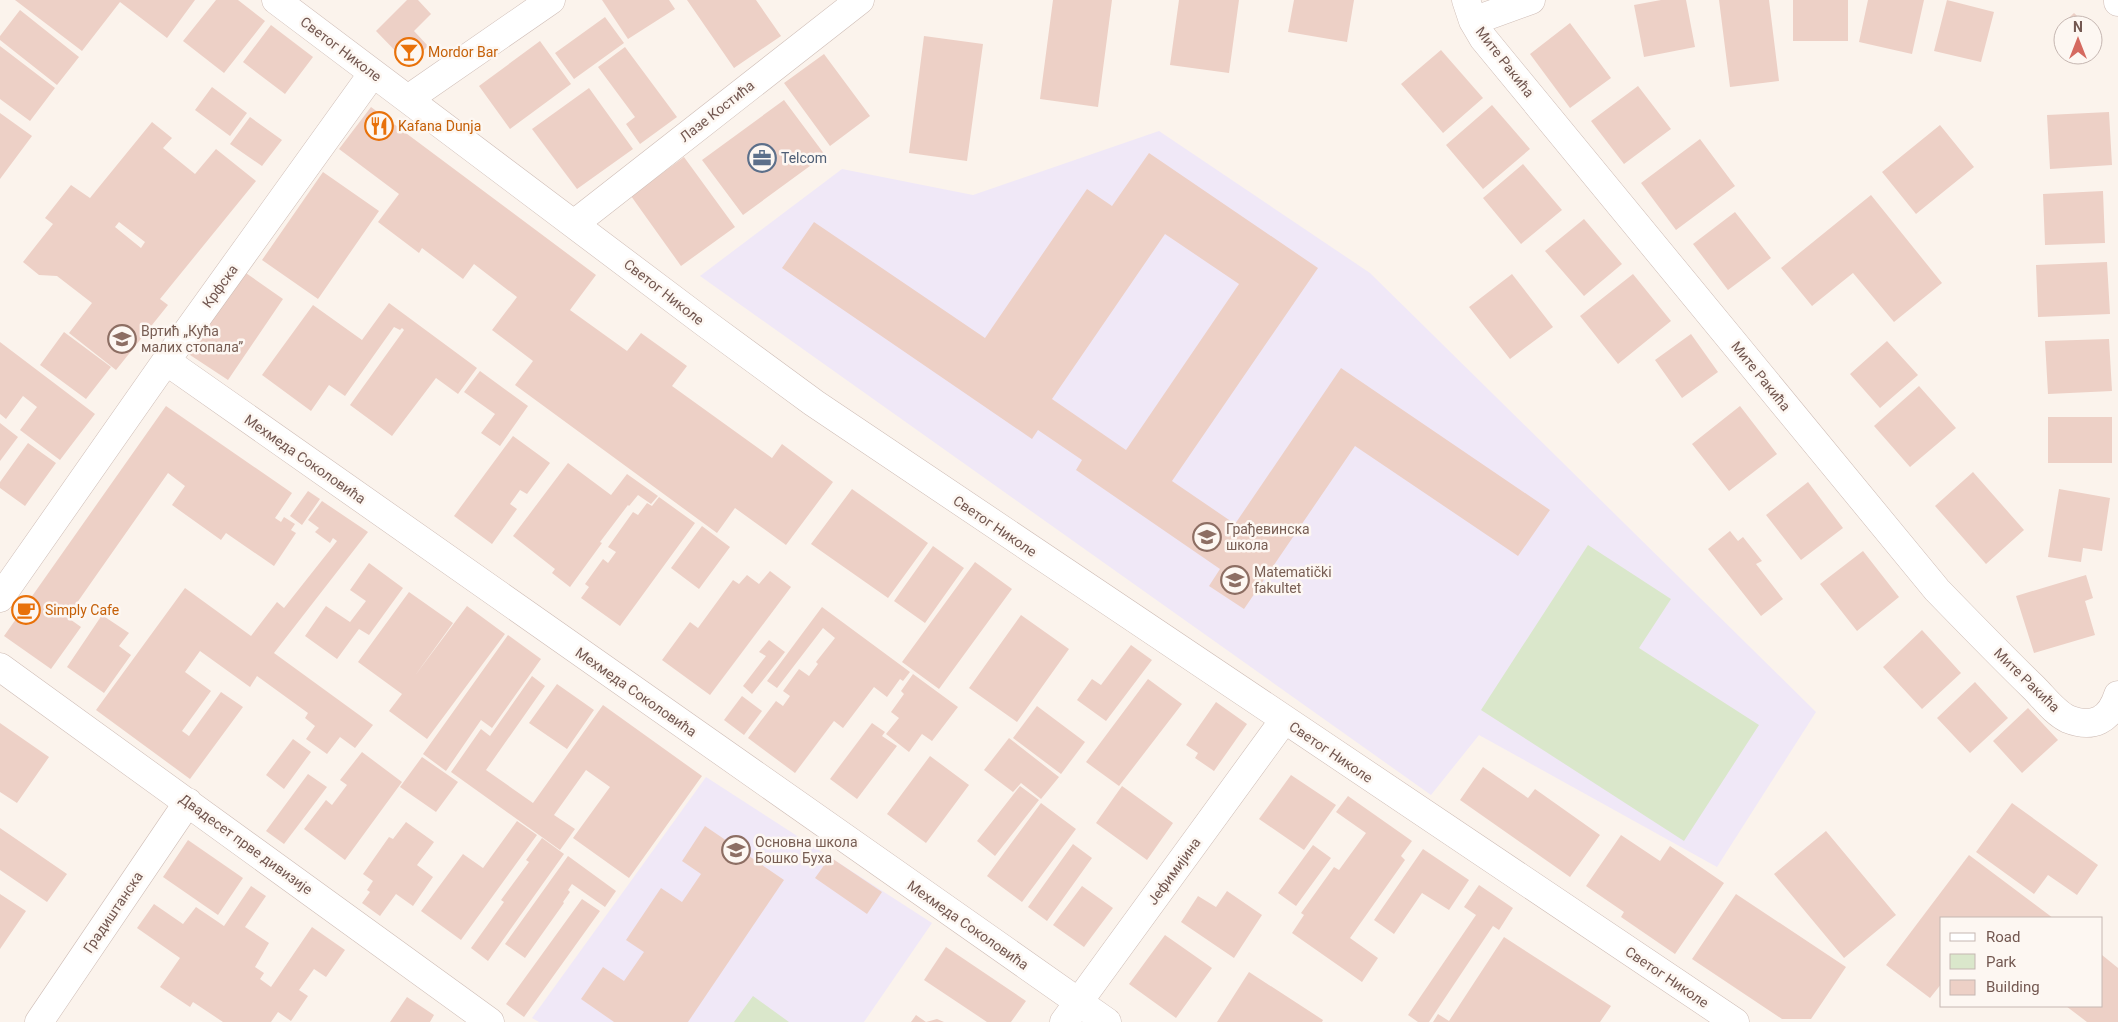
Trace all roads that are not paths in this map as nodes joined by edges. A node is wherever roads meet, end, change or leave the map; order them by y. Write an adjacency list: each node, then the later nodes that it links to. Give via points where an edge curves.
1 (276, 0): 6 (street, Светог Николе)
2 (551, 0): 7 (street)
3 (860, 0): 8 (street, Лазе Костића)
4 (1531, 0): 5 (street)
5 (1470, 10): 12 (street, Мите Ракића, via 1483,38 1938,590 2067,719 2085,723 2107,717)
6 (373, 73): 7 (street, Светог Николе); 9 (street, Крфска)
7 (408, 99): 8 (street, Светог Николе)
8 (574, 224): 13 (street, Светог Николе, via 814,403)
9 (166, 361): 10 (street, Крфска); 15 (street, Мехмеда Соколовића)
10 (2, 590)
11 (0, 667): 14 (street, Двадесет прве дивизије)
12 (2118, 695)
13 (1284, 720): 15 (street, Јефимијина); 16 (street, Светог Николе)
14 (188, 802): 17 (street, Градиштанска); 18 (street, Двадесет прве дивизије)
15 (1072, 1012): 19 (street, Мехмеда Соколовића)
16 (1726, 1020)
17 (39, 1022)
18 (490, 1022)
19 (1107, 1022)

